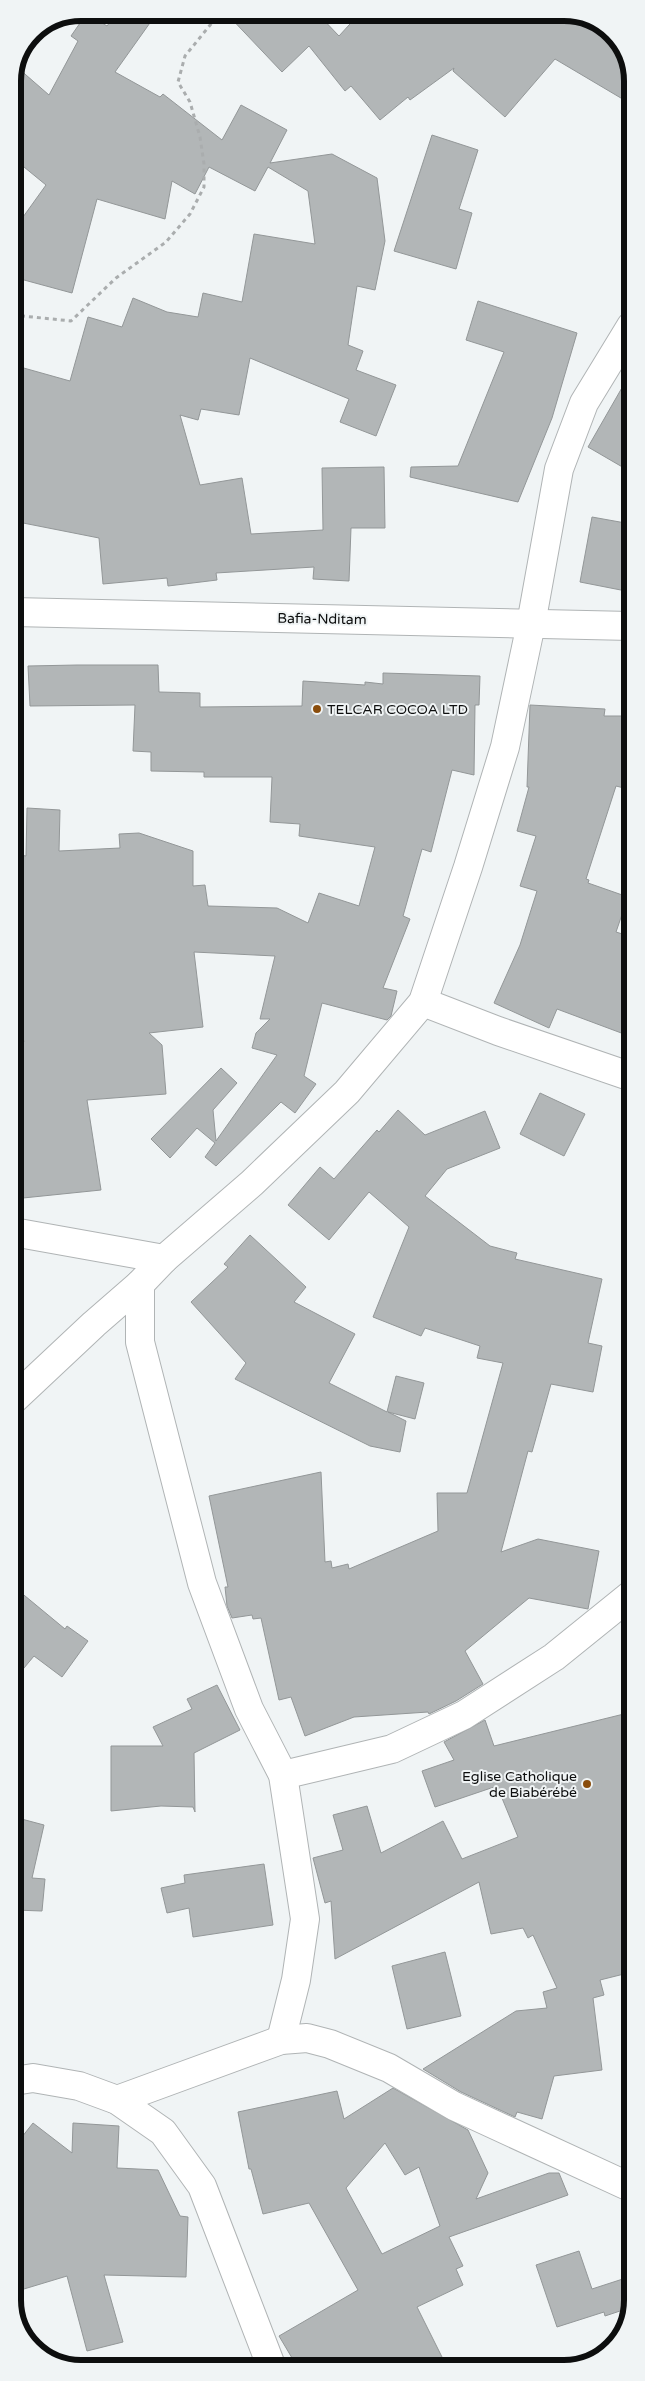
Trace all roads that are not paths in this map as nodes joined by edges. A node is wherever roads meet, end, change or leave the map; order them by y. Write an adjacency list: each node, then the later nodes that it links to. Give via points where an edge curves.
1 (624, 337): 3 (street, via 584,403 558,469)
2 (21, 612): 3 (street, Bafia-Nditam)
3 (530, 624): 4 (street, Bafia-Nditam); 5 (street, via 505,747)
4 (624, 626)
5 (423, 1002): 6 (street); 8 (street, via 347,1092 252,1183)
6 (624, 1074)
7 (21, 1233): 8 (street)
8 (164, 1259): 9 (street)
9 (140, 1284): 10 (street); 12 (street, via 140,1342 202,1583 249,1709)
10 (21, 1392)
11 (624, 1600): 12 (street, via 554,1656 464,1715 392,1749)
12 (283, 1775): 13 (street, via 305,1919 296,1980)
13 (281, 2040): 15 (street); 16 (street, via 307,2038 389,2068 454,2106)
14 (21, 2080): 15 (street, via 33,2078 78,2086)
15 (118, 2100): 17 (street, via 163,2132 202,2186)
16 (624, 2184)
17 (269, 2360)

